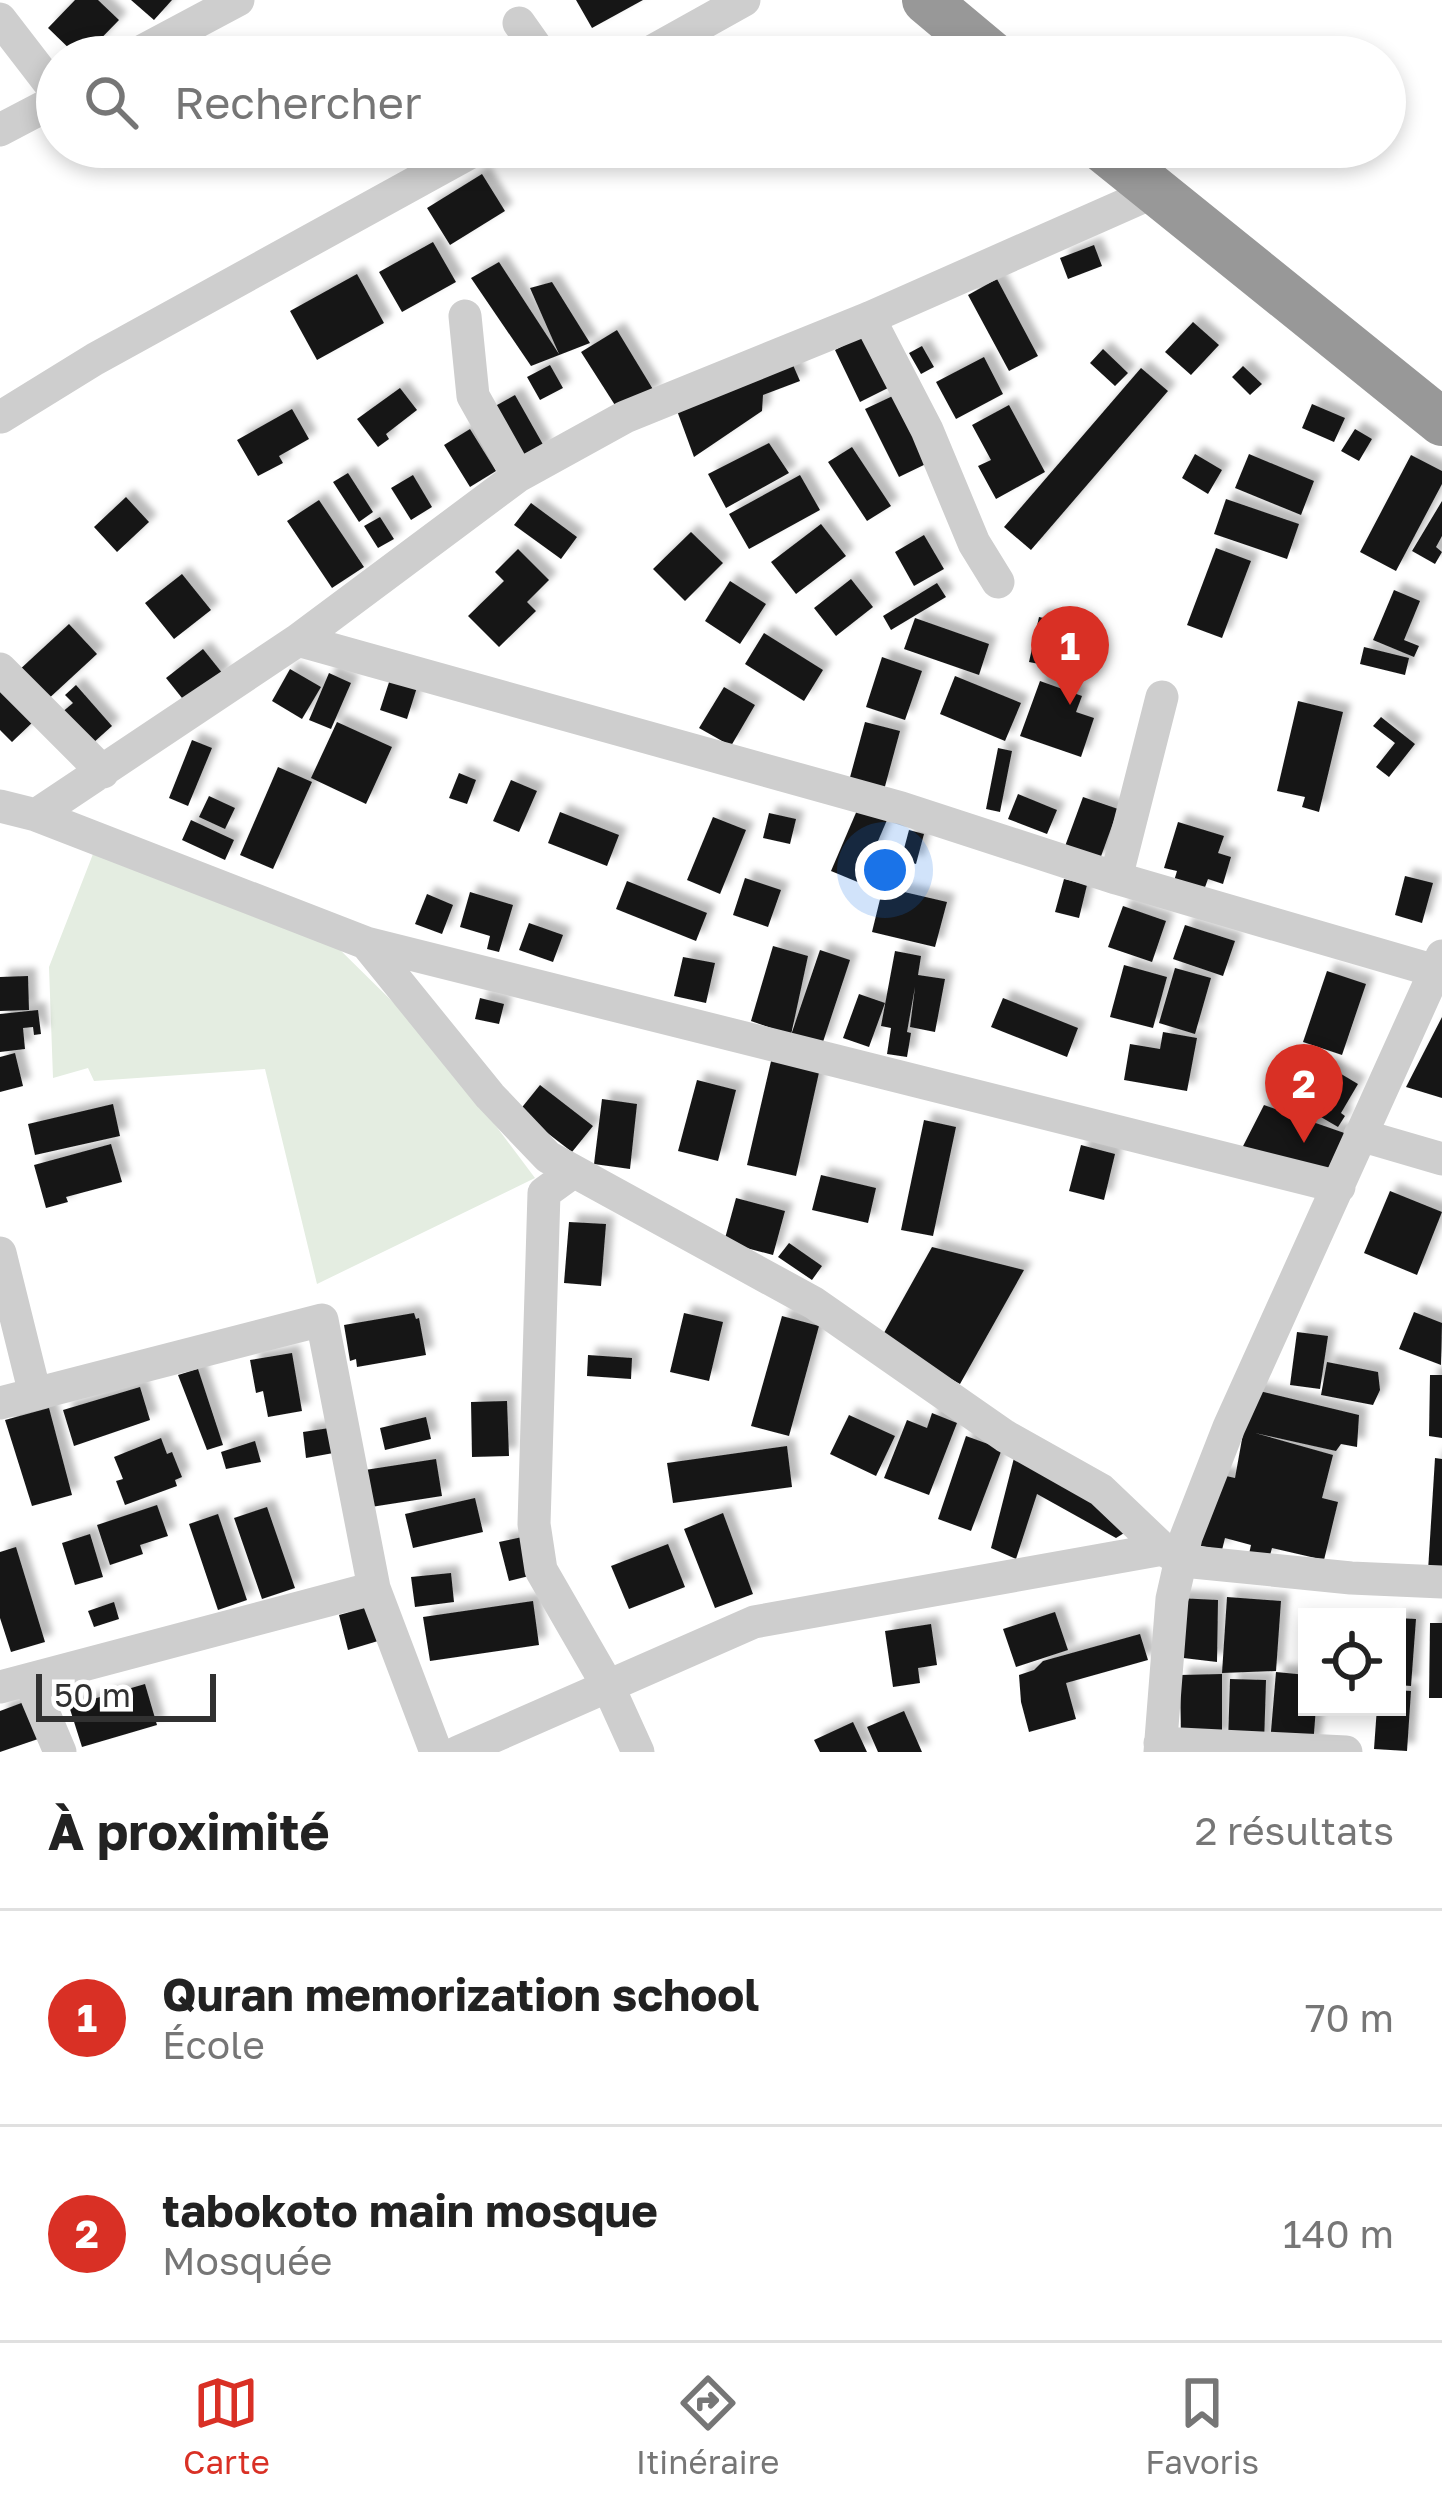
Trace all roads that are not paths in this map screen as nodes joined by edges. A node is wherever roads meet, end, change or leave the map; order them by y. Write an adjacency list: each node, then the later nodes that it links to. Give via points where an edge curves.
1 (238, 0): 7 (street)
2 (744, 0): 9 (street)
3 (926, 0): 10 (highway)
4 (966, 0): 11 (highway)
5 (0, 19): 12 (street)
6 (519, 23): 8 (street)
7 (170, 36)
8 (528, 36)
9 (680, 36)
10 (969, 36)
11 (1008, 36)
12 (36, 68)
13 (36, 109): 14 (street)
14 (0, 130)
15 (442, 168): 20 (street)
16 (1146, 169): 18 (street); 19 (highway, via 1219,216); 21 (highway)
17 (465, 316): 22 (street, via 473,396)
18 (869, 318): 22 (street, via 625,417); 23 (street)
19 (1442, 391)
20 (1, 417)
21 (1442, 422)
22 (518, 476): 24 (street)
23 (998, 582)
24 (298, 640): 27 (street); 30 (street, via 901,808)
25 (0, 669): 27 (street)
26 (1162, 698): 30 (street)
27 (103, 772): 29 (street)
28 (0, 806): 29 (street)
29 (36, 815): 31 (street)
30 (1116, 878): 32 (street)
31 (365, 943): 34 (street); 37 (street)
32 (1440, 966): 33 (street)
33 (1360, 1135): 35 (street); 37 (street)
34 (537, 1146): 36 (street); 38 (street)
35 (1442, 1159)
36 (573, 1172): 38 (street); 42 (street, via 814,1303 1005,1436 1102,1490)
37 (1339, 1187): 42 (street)
38 (544, 1193): 46 (street, via 534,1524 546,1582)
39 (0, 1253): 40 (street)
40 (35, 1394): 41 (street); 44 (street, via 322,1320)
41 (0, 1403)
42 (1173, 1555): 43 (street); 46 (street, via 754,1622); 47 (street)
43 (1442, 1582)
44 (374, 1588): 45 (street); 49 (street)
45 (15, 1684): 48 (street)
46 (609, 1688): 50 (street); 51 (street)
47 (1160, 1747): 52 (street)
48 (60, 1752)
49 (436, 1752)
50 (458, 1752)
51 (638, 1752)
52 (1346, 1752)

